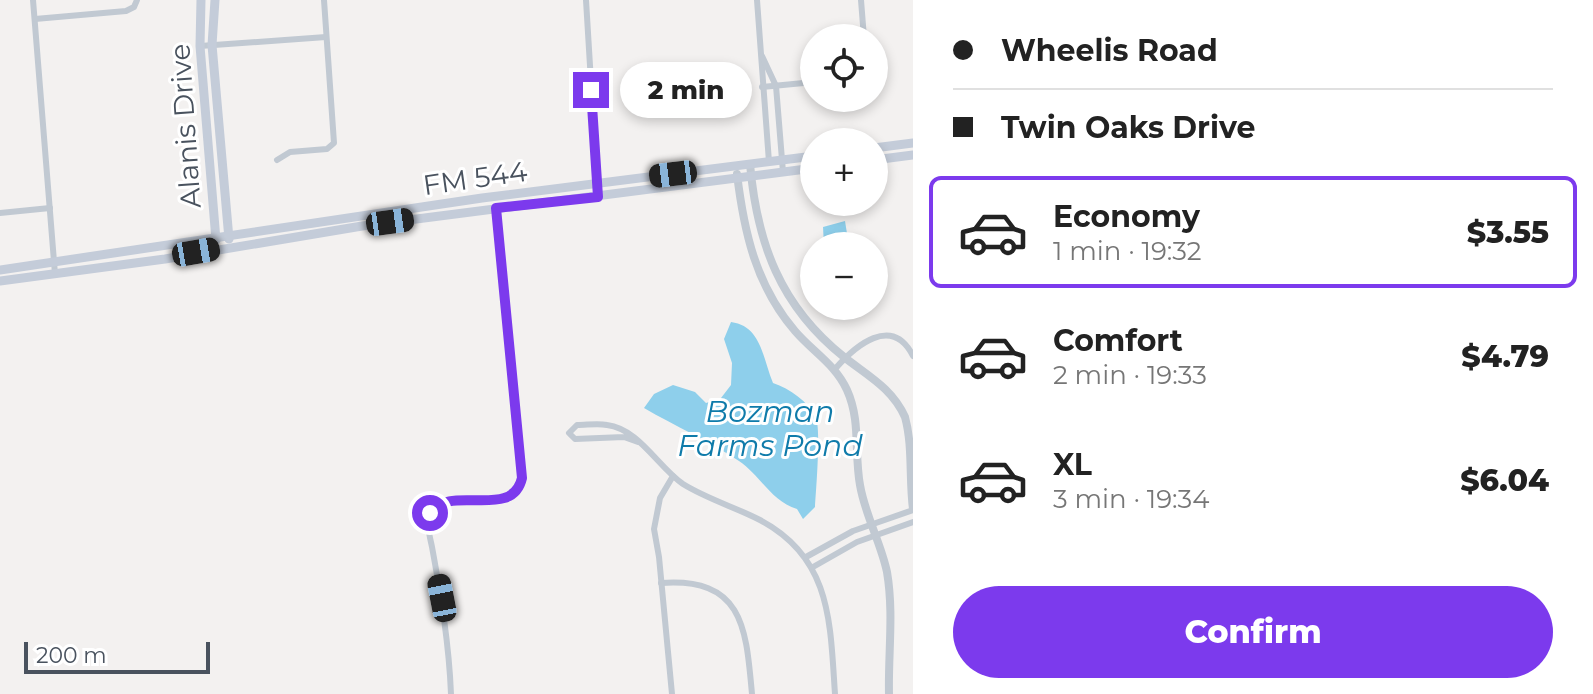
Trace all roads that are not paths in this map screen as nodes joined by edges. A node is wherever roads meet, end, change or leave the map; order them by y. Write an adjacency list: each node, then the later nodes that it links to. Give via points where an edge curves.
1 (33, 0): 9 (street)
2 (201, 0): 13 (main road, Alanis Drive)
3 (215, 0): 12 (main road, Alanis Drive)
4 (324, 0): 11 (street)
5 (586, 0): 33 (street)
6 (757, 0): 14 (street)
7 (861, 0): 10 (street)
8 (136, 3): 9 (street, via 126,11)
9 (35, 19): 36 (street)
10 (863, 24)
11 (326, 37): 12 (street); 23 (street, via 333,146 290,152)
12 (212, 45): 13 (street); 39 (main road, Alanis Drive)
13 (200, 46): 40 (main road, Alanis Drive)
14 (760, 49): 16 (street); 17 (street)
15 (800, 83): 16 (street)
16 (776, 86): 17 (street); 24 (street)
17 (762, 87): 25 (street)
18 (913, 143): 19 (main road)
19 (888, 146)
20 (913, 155): 22 (main road)
21 (800, 158): 24 (main road, FM 544)
22 (888, 158)
23 (277, 160)
24 (782, 160): 25 (main road, FM 544); 29 (street)
25 (768, 161): 26 (main road, FM 544); 30 (street)
26 (750, 164): 27 (main road, FM 544); 31 (street)
27 (736, 166): 32 (street); 33 (main road, FM 544)
28 (800, 170): 29 (main road, FM 544)
29 (783, 172): 30 (main road, FM 544)
30 (770, 174): 31 (main road, FM 544)
31 (751, 176): 32 (main road, FM 544); 46 (street, via 761,236)
32 (737, 178): 35 (main road, FM 544); 47 (street, via 750,249)
33 (597, 184): 34 (main road, FM 544); 35 (street)
34 (495, 197): 37 (street); 39 (main road, FM 544)
35 (598, 197): 37 (main road, FM 544)
36 (50, 208): 38 (street); 43 (street)
37 (496, 208): 41 (main road, FM 544); 60 (street, via 522,478 506,498 447,501 430,513)
38 (0, 213)
39 (229, 234): 40 (main road, FM 544); 41 (main road, Alanis Drive)
40 (215, 236): 42 (main road, Alanis Drive); 43 (main road, FM 544)
41 (230, 247): 42 (main road, FM 544)
42 (216, 248): 43 (main road, FM 544, via 165,259)
43 (55, 269): 44 (main road, FM 544); 45 (main road, FM 544)
44 (0, 270)
45 (0, 281)
46 (784, 287): 47 (street); 49 (street, via 807,321)
47 (770, 294): 50 (street, via 797,334)
48 (913, 356): 49 (street, via 898,340 884,335 868,339)
49 (845, 358): 50 (street); 53 (street, via 878,380 905,417)
50 (835, 369): 55 (street, via 853,405 860,488)
51 (638, 442): 51 (street, via 609,425 575,425 569,433 574,439 624,437); 52 (street)
52 (673, 476): 57 (street, via 778,530); 59 (street, via 655,515)
53 (913, 509): 55 (street)
54 (913, 522): 56 (street)
55 (872, 524): 56 (street); 57 (street)
56 (876, 535): 58 (street); 64 (street, via 890,595)
57 (806, 557): 58 (street)
58 (813, 567): 63 (street, via 828,609)
59 (661, 583): 61 (street); 62 (street, via 697,584 728,602 746,633)
60 (451, 694)
61 (672, 694)
62 (752, 694)
63 (835, 694)
64 (889, 694)

